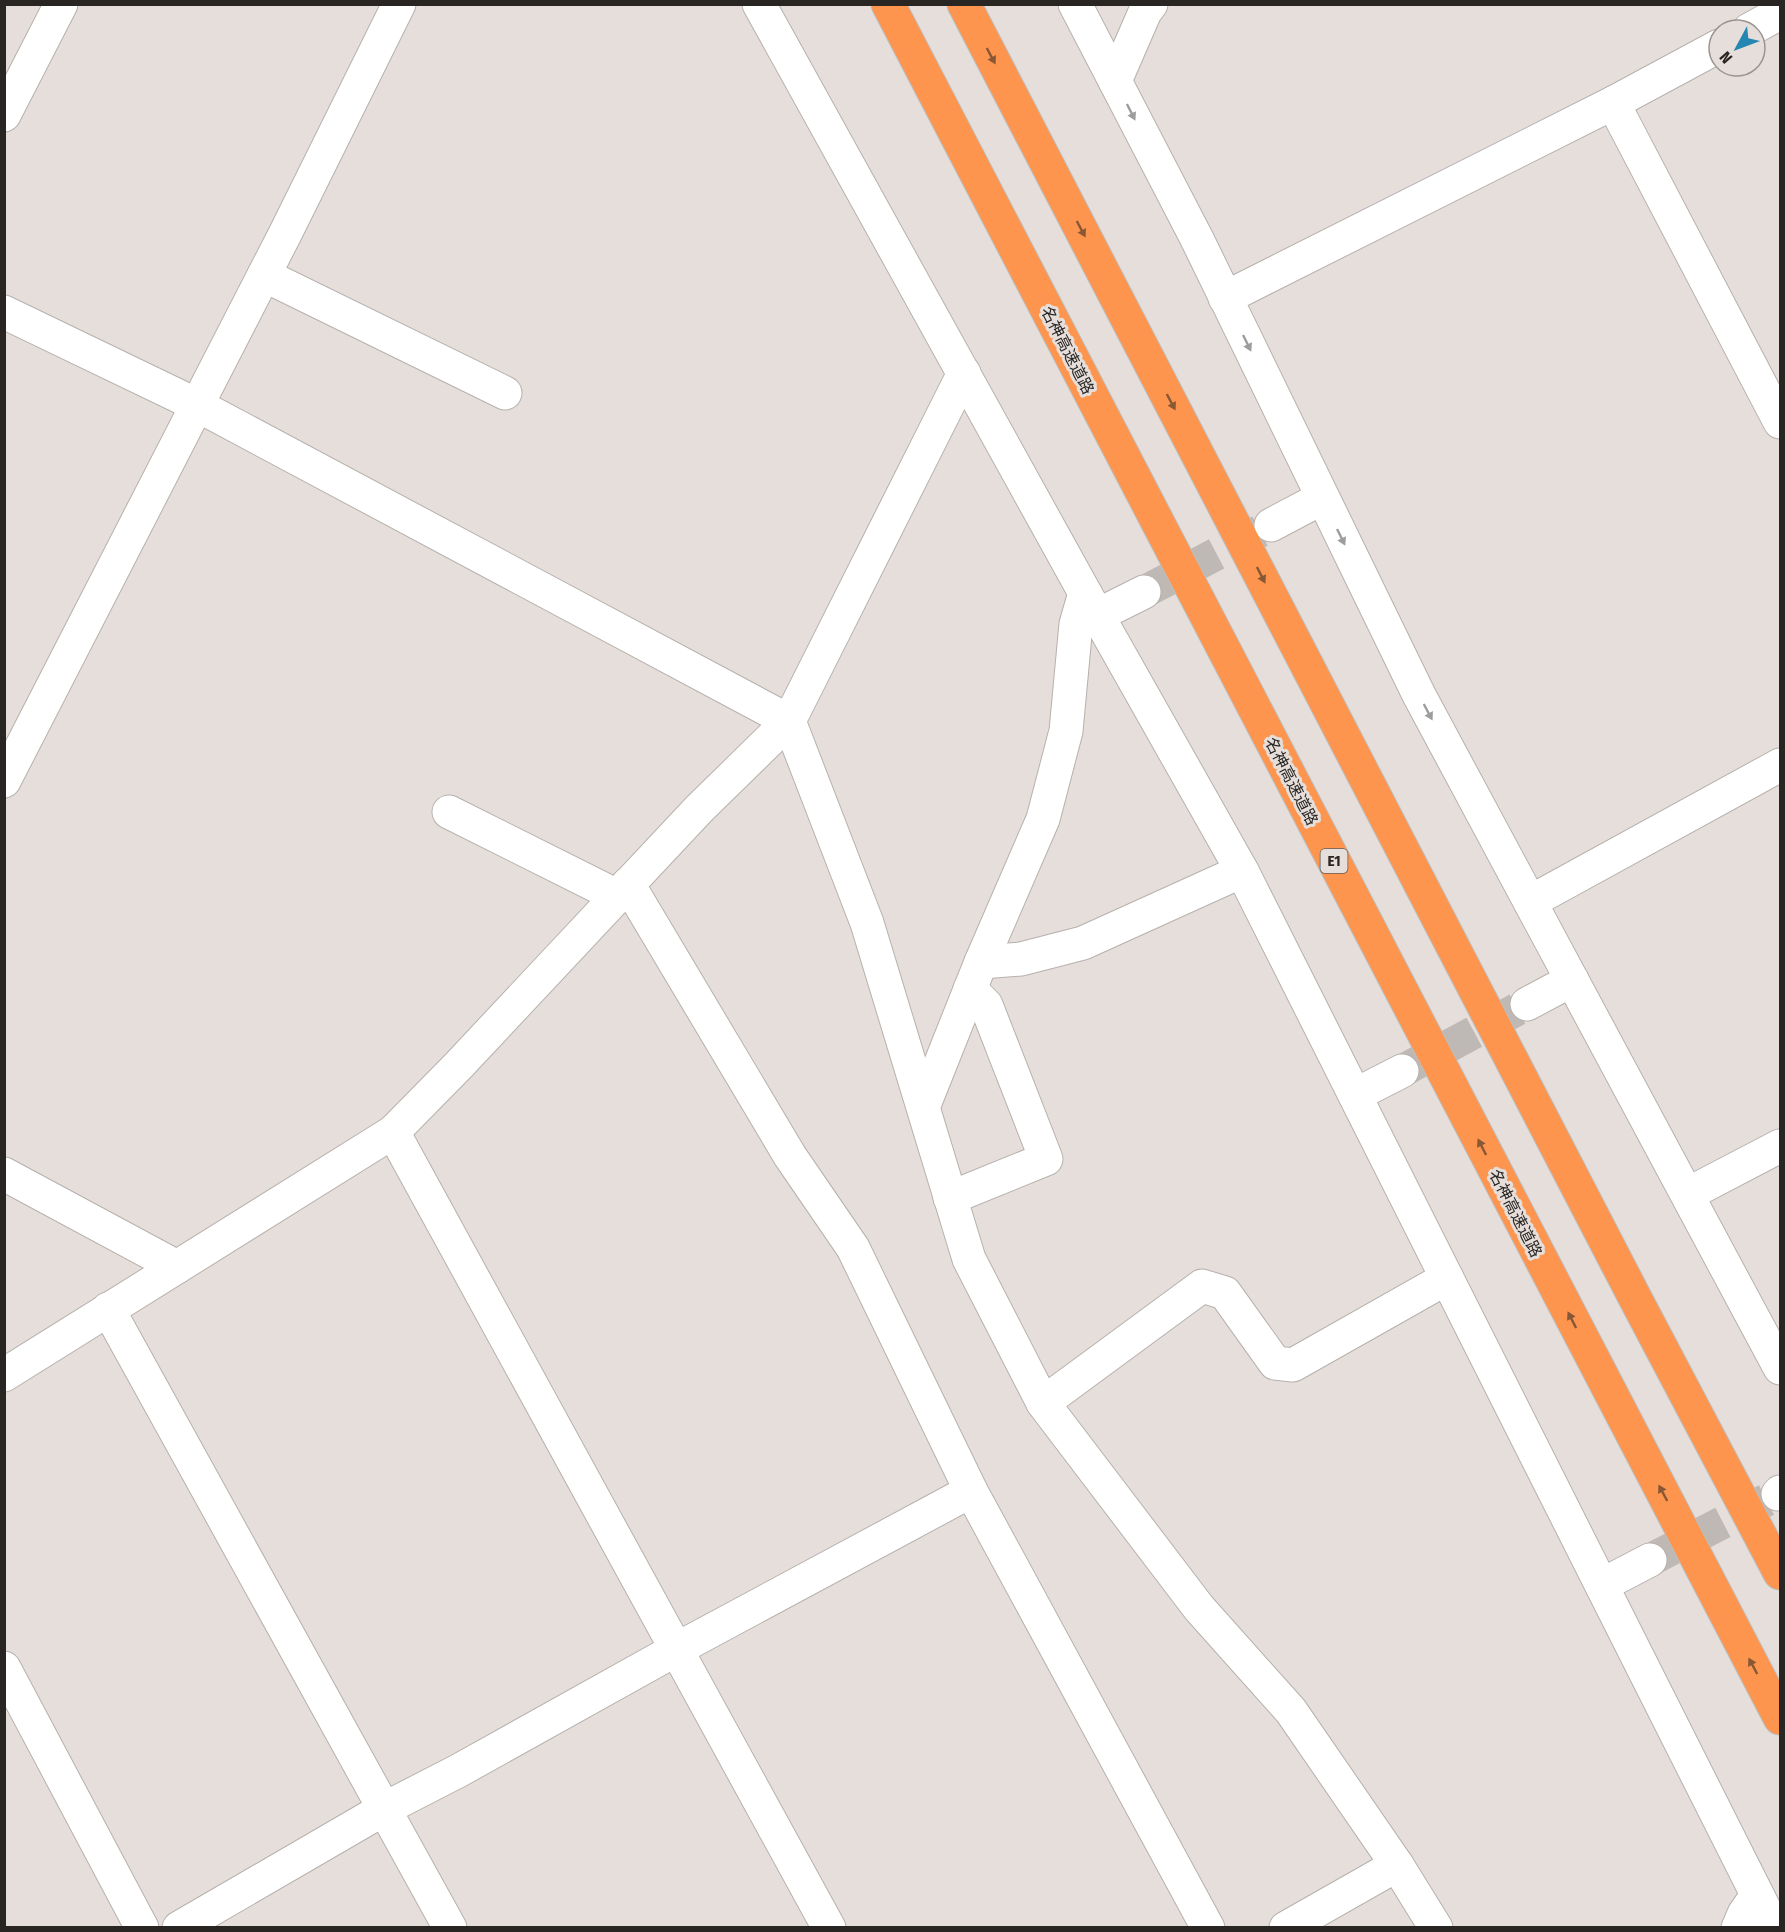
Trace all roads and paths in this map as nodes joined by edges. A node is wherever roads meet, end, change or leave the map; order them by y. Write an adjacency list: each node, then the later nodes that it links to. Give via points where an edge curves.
1 (61, 4): 11 (street)
2 (399, 4): 12 (street)
3 (759, 4): 15 (street)
4 (888, 4): 53 (highway, 名神高速道路 / E1, one-way to 4)
5 (964, 4): 49 (highway, one-way to 49)
6 (1075, 4): 9 (street)
7 (1151, 4): 9 (street)
8 (1707, 52): 10 (street)
9 (1115, 81): 13 (street, one-way to 13)
10 (1613, 103): 13 (street); 18 (street)
11 (4, 115)
12 (264, 275): 16 (street); 17 (street)
13 (1225, 298): 19 (street, one-way to 19)
14 (4, 312): 17 (street)
15 (964, 373): 22 (street); 23 (street)
16 (505, 393)
17 (197, 405): 23 (street); 25 (street)
18 (1780, 422)
19 (1322, 498): 20 (street); 29 (street, one-way to 29, via 1419,695)
20 (1271, 525)
21 (1144, 592): 22 (street)
22 (1092, 604): 27 (street); 30 (street, via 1076,624 1066,731 1043,819)
23 (789, 721): 28 (street); 35 (street, via 867,923)
24 (1780, 765): 29 (street)
25 (4, 781)
26 (449, 812): 28 (street)
27 (1242, 871): 30 (street, via 1083,943); 34 (street)
28 (623, 890): 36 (street); 47 (street, via 790,1156 853,1248)
29 (1530, 902): 31 (street)
30 (976, 975): 35 (street); 40 (street, via 1046,1159)
31 (1572, 980): 32 (street); 39 (street)
32 (1527, 1004)
33 (1402, 1071): 34 (street)
34 (1355, 1095): 42 (street)
35 (924, 1105): 40 (street)
36 (393, 1132): 41 (street); 51 (street)
37 (1780, 1146): 39 (street)
38 (4, 1174): 41 (street)
39 (1688, 1194): 44 (street)
40 (950, 1198): 46 (street, via 969,1259)
41 (177, 1267): 43 (street)
42 (1447, 1278): 46 (street, via 1293,1365 1275,1363 1225,1293 1202,1286); 50 (street)
43 (108, 1309): 45 (street); 54 (street)
44 (1780, 1368)
45 (4, 1375)
46 (1044, 1403): 55 (street, via 1199,1608 1291,1711)
47 (971, 1491): 51 (street); 61 (street)
48 (1650, 1560): 50 (street)
49 (1780, 1573)
50 (1602, 1585): 56 (street)
51 (677, 1649): 54 (street); 60 (street)
52 (4, 1668): 57 (street)
53 (1780, 1718)
54 (384, 1809): 58 (street); 59 (street)
55 (1397, 1865): 62 (street); 63 (street)
56 (1757, 1895): 64 (street); 65 (street)
57 (142, 1928)
58 (179, 1928)
59 (450, 1928)
60 (829, 1928)
61 (1208, 1928)
62 (1286, 1928)
63 (1437, 1928)
64 (1738, 1928)
65 (1774, 1928)

